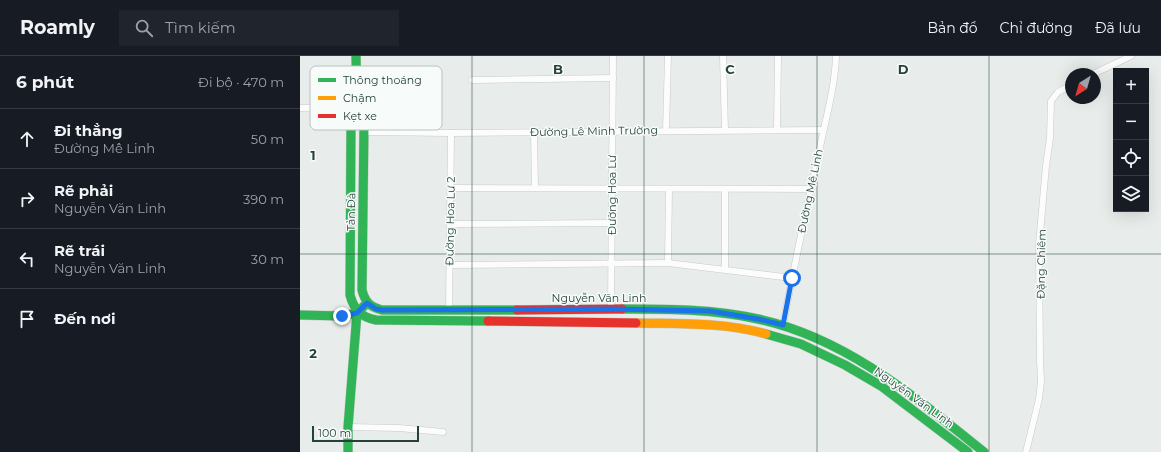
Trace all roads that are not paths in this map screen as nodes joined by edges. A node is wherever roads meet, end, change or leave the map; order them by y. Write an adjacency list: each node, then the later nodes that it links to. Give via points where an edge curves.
1 (356, 56): 8 (main road, Tản Đà)
2 (613, 56): 10 (street, Đường Hoa Lư)
3 (668, 56): 20 (street)
4 (723, 56): 16 (street)
5 (778, 56): 17 (street)
6 (836, 56): 18 (street, Đường Mê Linh)
7 (1132, 56): 9 (street)
8 (356, 66)
9 (1101, 70)
10 (613, 78): 11 (street); 19 (street, Đường Hoa Lư)
11 (472, 80)
12 (1065, 88): 52 (street, Đặng Chiêm, via 1051,100 1050,138 1039,244 1041,381)
13 (300, 108): 14 (street)
14 (310, 108)
15 (351, 130): 41 (main road, Tản Đà, via 350,295)
16 (725, 130): 17 (street, Đường Lê Minh Trường); 20 (street, Đường Lê Minh Trường)
17 (777, 130): 18 (street, Đường Lê Minh Trường)
18 (823, 130): 29 (street, Đường Mê Linh)
19 (612, 131): 20 (street, Đường Lê Minh Trường); 22 (street, Đường Lê Minh Trường); 26 (street, Đường Hoa Lư)
20 (666, 131)
21 (364, 132): 23 (street, Đường Lê Minh Trường); 37 (main road, Tản Đà, via 362,290)
22 (534, 132): 23 (street, Đường Lê Minh Trường); 25 (street)
23 (451, 133): 24 (street, Đường Hoa Lư 2)
24 (451, 188): 25 (street); 31 (street, Đường Hoa Lư 2)
25 (535, 188): 26 (street)
26 (612, 188): 27 (street); 30 (street, Đường Hoa Lư)
27 (669, 189): 28 (street); 33 (street)
28 (725, 189): 29 (street); 35 (street)
29 (811, 189): 36 (street, Đường Mê Linh)
30 (612, 223): 31 (street); 32 (street, Đường Hoa Lư)
31 (450, 224): 34 (street, Đường Hoa Lư 2)
32 (612, 263): 33 (street); 34 (street); 38 (street, Đường Hoa Lư)
33 (668, 263): 35 (street)
34 (450, 265): 39 (street, Đường Hoa Lư 2)
35 (724, 269): 36 (street)
36 (792, 278): 44 (street, Đường Mê Linh)
37 (367, 303): 39 (main road, Nguyễn Văn Linh, via 382,310); 41 (main road)
38 (611, 309): 39 (main road, Nguyễn Văn Linh); 40 (main road, Nguyễn Văn Linh)
39 (449, 310)
40 (641, 310): 43 (main road); 44 (main road, Nguyễn Văn Linh, via 710,311)
41 (357, 313): 42 (main road, Nguyễn Văn Linh, via 342,316); 43 (main road, Nguyễn Văn Linh, via 376,320); 47 (main road, Tản Đà)
42 (300, 315)
43 (640, 322): 46 (main road, Nguyễn Văn Linh, via 710,324 756,331 801,344)
44 (783, 325): 45 (main road, Nguyễn Văn Linh)
45 (850, 354): 46 (main road); 51 (main road, Nguyễn Văn Linh, via 886,377)
46 (845, 365): 50 (main road, Nguyễn Văn Linh, via 881,386)
47 (348, 427): 48 (street); 49 (main road, Tản Đà)
48 (443, 432)
49 (348, 452)
50 (968, 452)
51 (984, 452)
52 (1026, 452)

